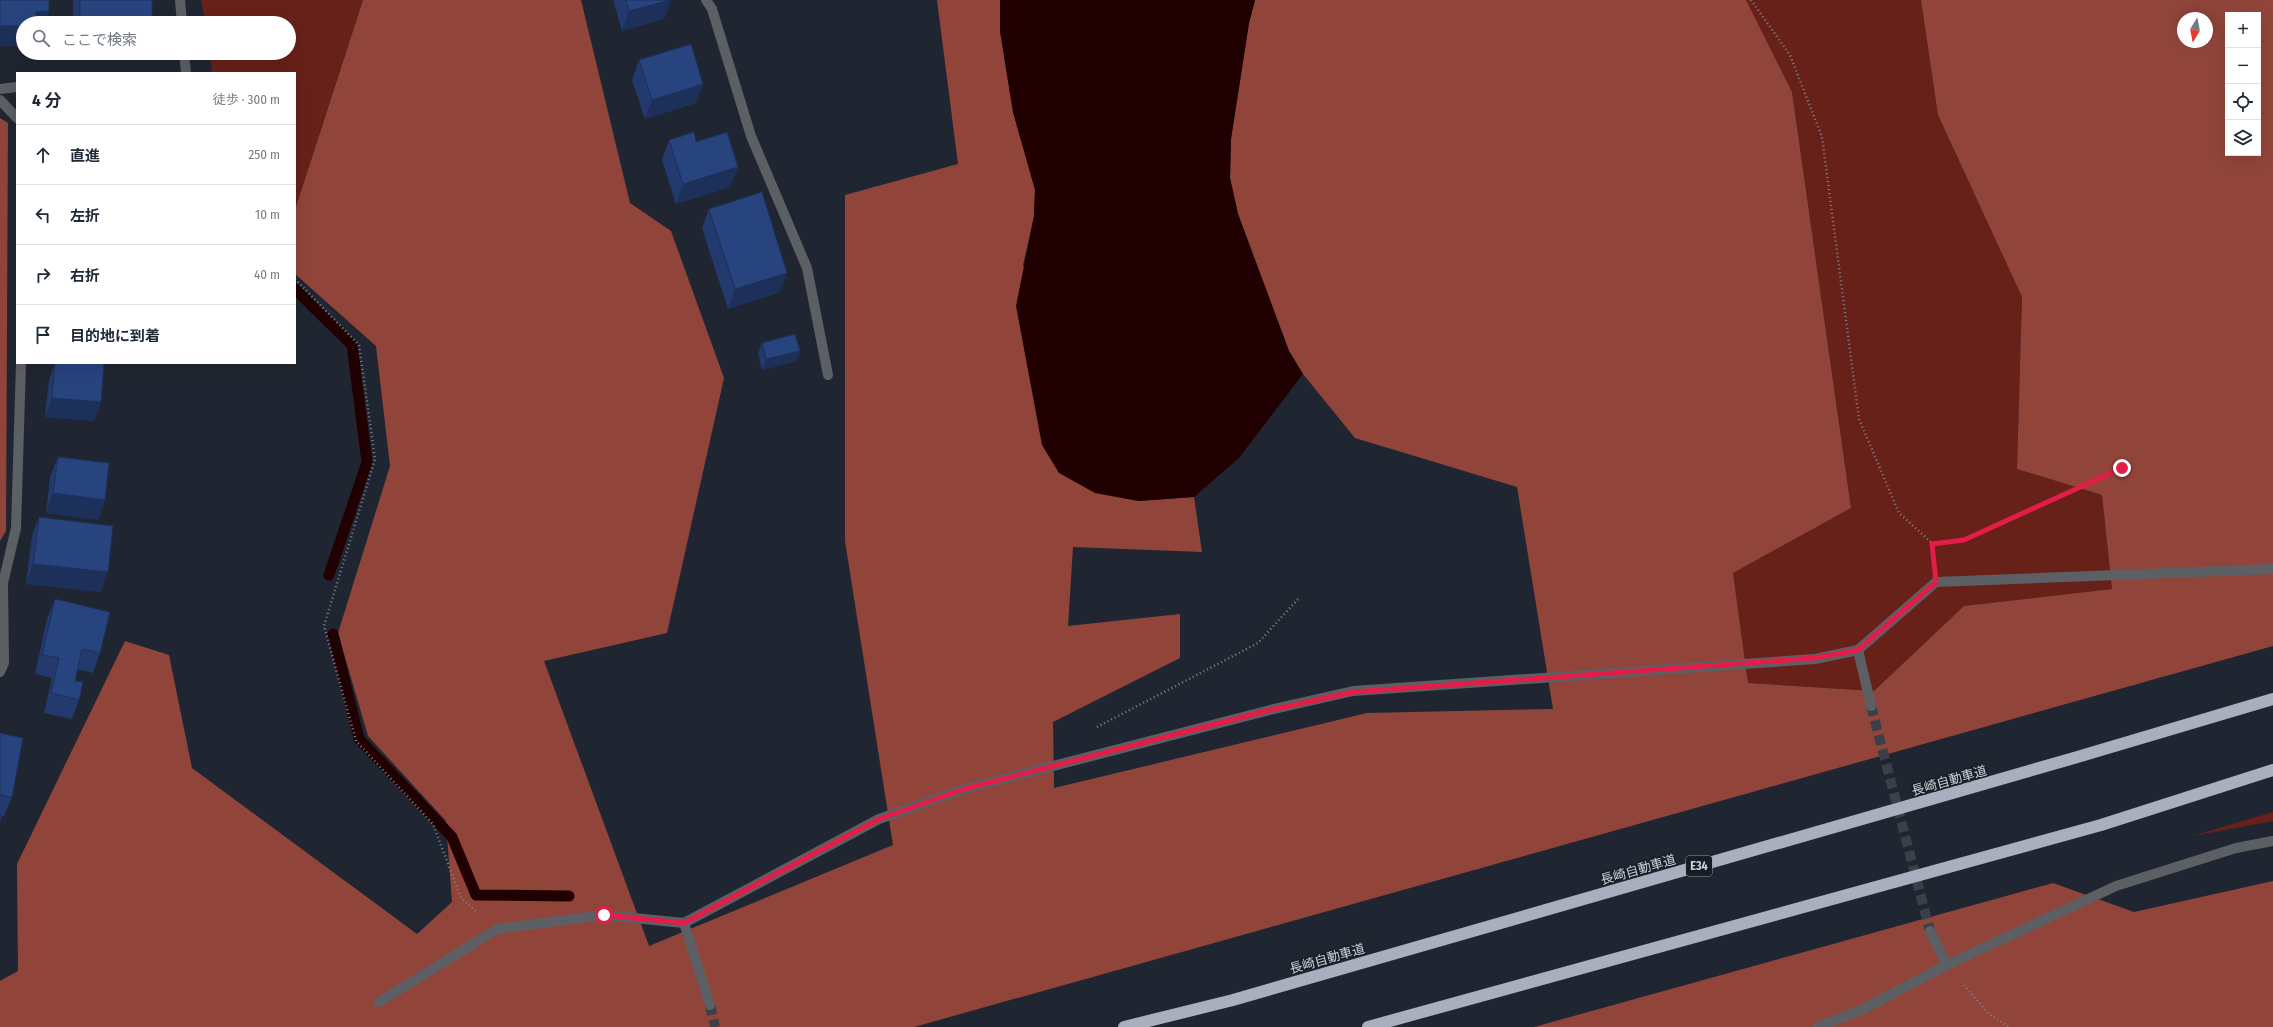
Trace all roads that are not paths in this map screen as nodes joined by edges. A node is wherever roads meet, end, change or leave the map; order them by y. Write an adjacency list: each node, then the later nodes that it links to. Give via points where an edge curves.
1 (180, 0): 3 (street)
2 (706, 0): 11 (street, via 712,9 751,136 807,268)
3 (181, 16)
4 (185, 60): 5 (street)
5 (186, 72)
6 (16, 87): 7 (street)
7 (0, 89)
8 (0, 100): 9 (street)
9 (16, 117)
10 (21, 364): 14 (street, via 16,528 3,582 4,663)
11 (828, 375)
12 (2273, 569): 13 (street, via 1936,582)
13 (1858, 650): 16 (street); 19 (street, via 1815,658 1353,692 1270,710 964,789 879,819)
14 (0, 672)
15 (2273, 699): 24 (highway, 長崎自動車道 / E34, via 1233,1000)
16 (1872, 706)
17 (2273, 770): 25 (highway, via 2101,825)
18 (2273, 841): 21 (street, via 2236,848 2116,886)
19 (684, 923): 22 (street, via 604,915 497,929); 23 (street)
20 (1930, 931): 21 (street)
21 (1947, 965): 26 (street, via 1863,1009)
22 (379, 1002)
23 (710, 1005)
24 (1124, 1027)
25 (1368, 1027)
26 (1818, 1027)

